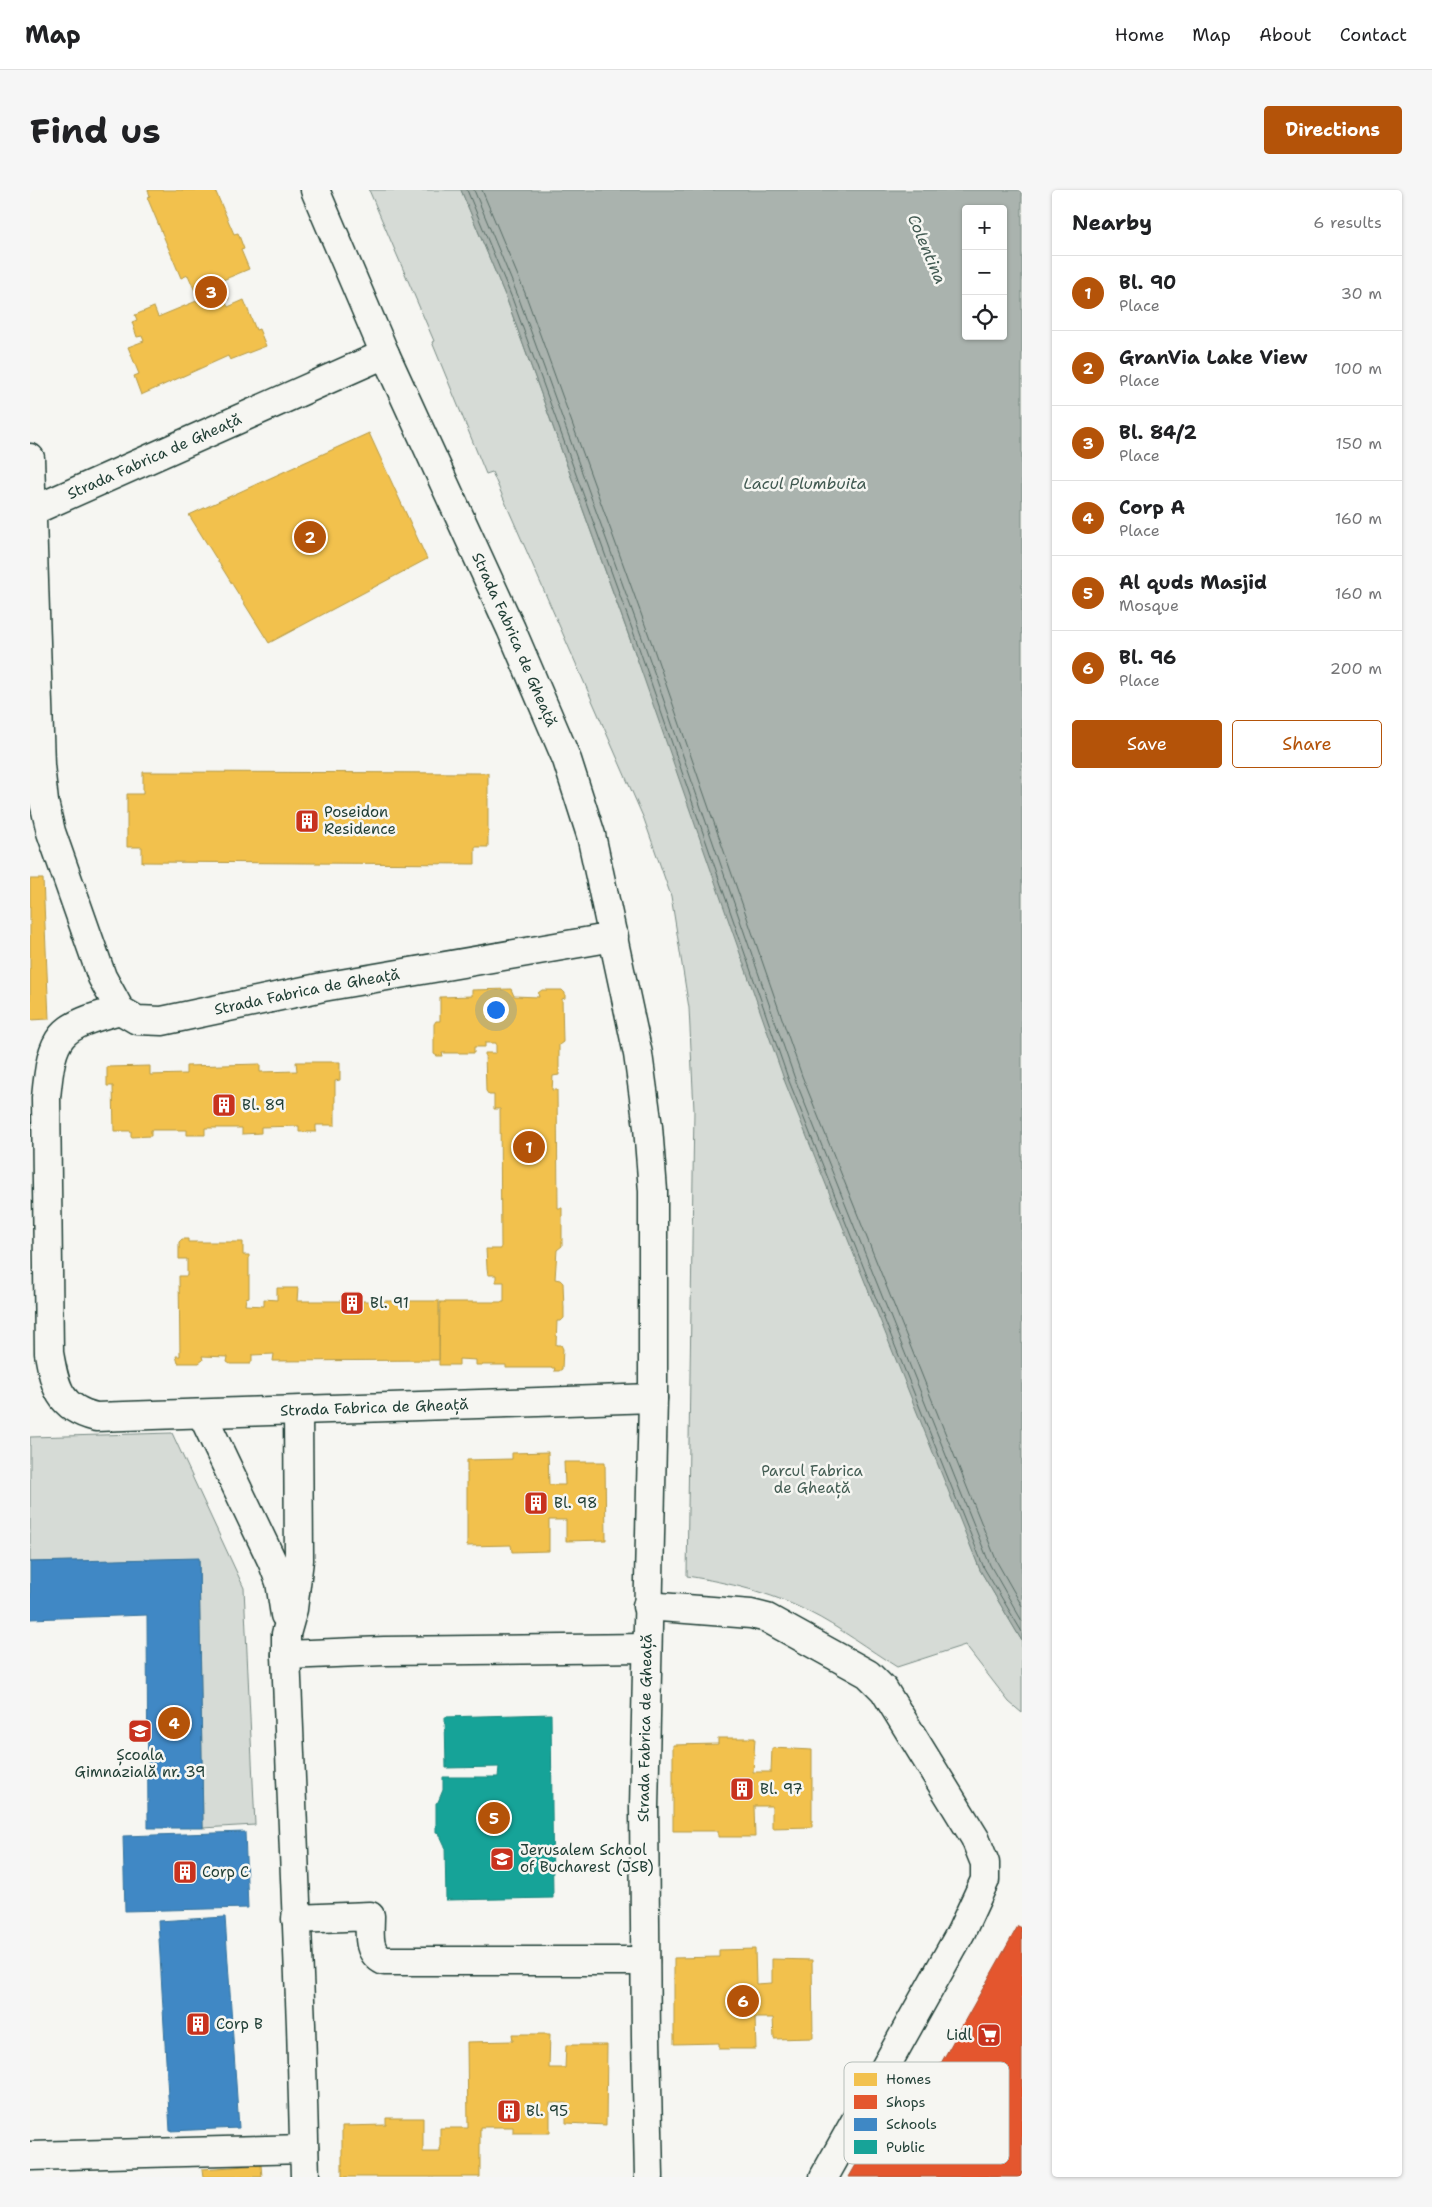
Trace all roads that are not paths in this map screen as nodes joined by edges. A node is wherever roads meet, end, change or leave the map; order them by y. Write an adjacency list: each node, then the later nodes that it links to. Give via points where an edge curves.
1 (315, 190): 2 (street, Strada Fabrica de Gheață)
2 (385, 354): 4 (street, Strada Fabrica de Gheață); 5 (street, Strada Fabrica de Gheață, via 567,760 591,835)
3 (30, 458): 4 (street)
4 (32, 511): 6 (street, via 44,802 51,832 102,976)
5 (614, 937): 6 (street, Strada Fabrica de Gheață, via 331,985 162,1021 137,1020); 7 (street, Strada Fabrica de Gheață, via 638,1054 648,1127 653,1191)
6 (120, 1010): 9 (street, Strada Fabrica de Gheață, via 76,1023 56,1044 49,1062 46,1098 49,1353 61,1396 80,1414 96,1418)
7 (653, 1398): 8 (street, Strada Fabrica de Gheață); 10 (street, Strada Fabrica de Gheață)
8 (298, 1412): 9 (street, Strada Fabrica de Gheață); 11 (street, via 299,1560)
9 (202, 1414): 11 (street, via 272,1561 281,1590)
10 (647, 1606): 12 (street, Strada Fabrica de Gheață); 15 (street, via 759,1615 868,1674 884,1690 975,1838 985,1863 984,1880 961,1932)
11 (286, 1645): 12 (street, via 384,1651); 13 (street)
12 (646, 1648): 14 (street, Strada Fabrica de Gheață)
13 (296, 1919): 14 (street, via 370,1916 370,1946 373,1954 384,1961); 17 (street)
14 (645, 1961): 21 (street, Strada Fabrica de Gheață)
15 (888, 2062)
16 (844, 2141): 22 (street)
17 (304, 2148): 19 (street); 20 (street)
18 (30, 2156): 19 (street)
19 (124, 2165)
20 (305, 2177)
21 (649, 2177)
22 (824, 2177)

